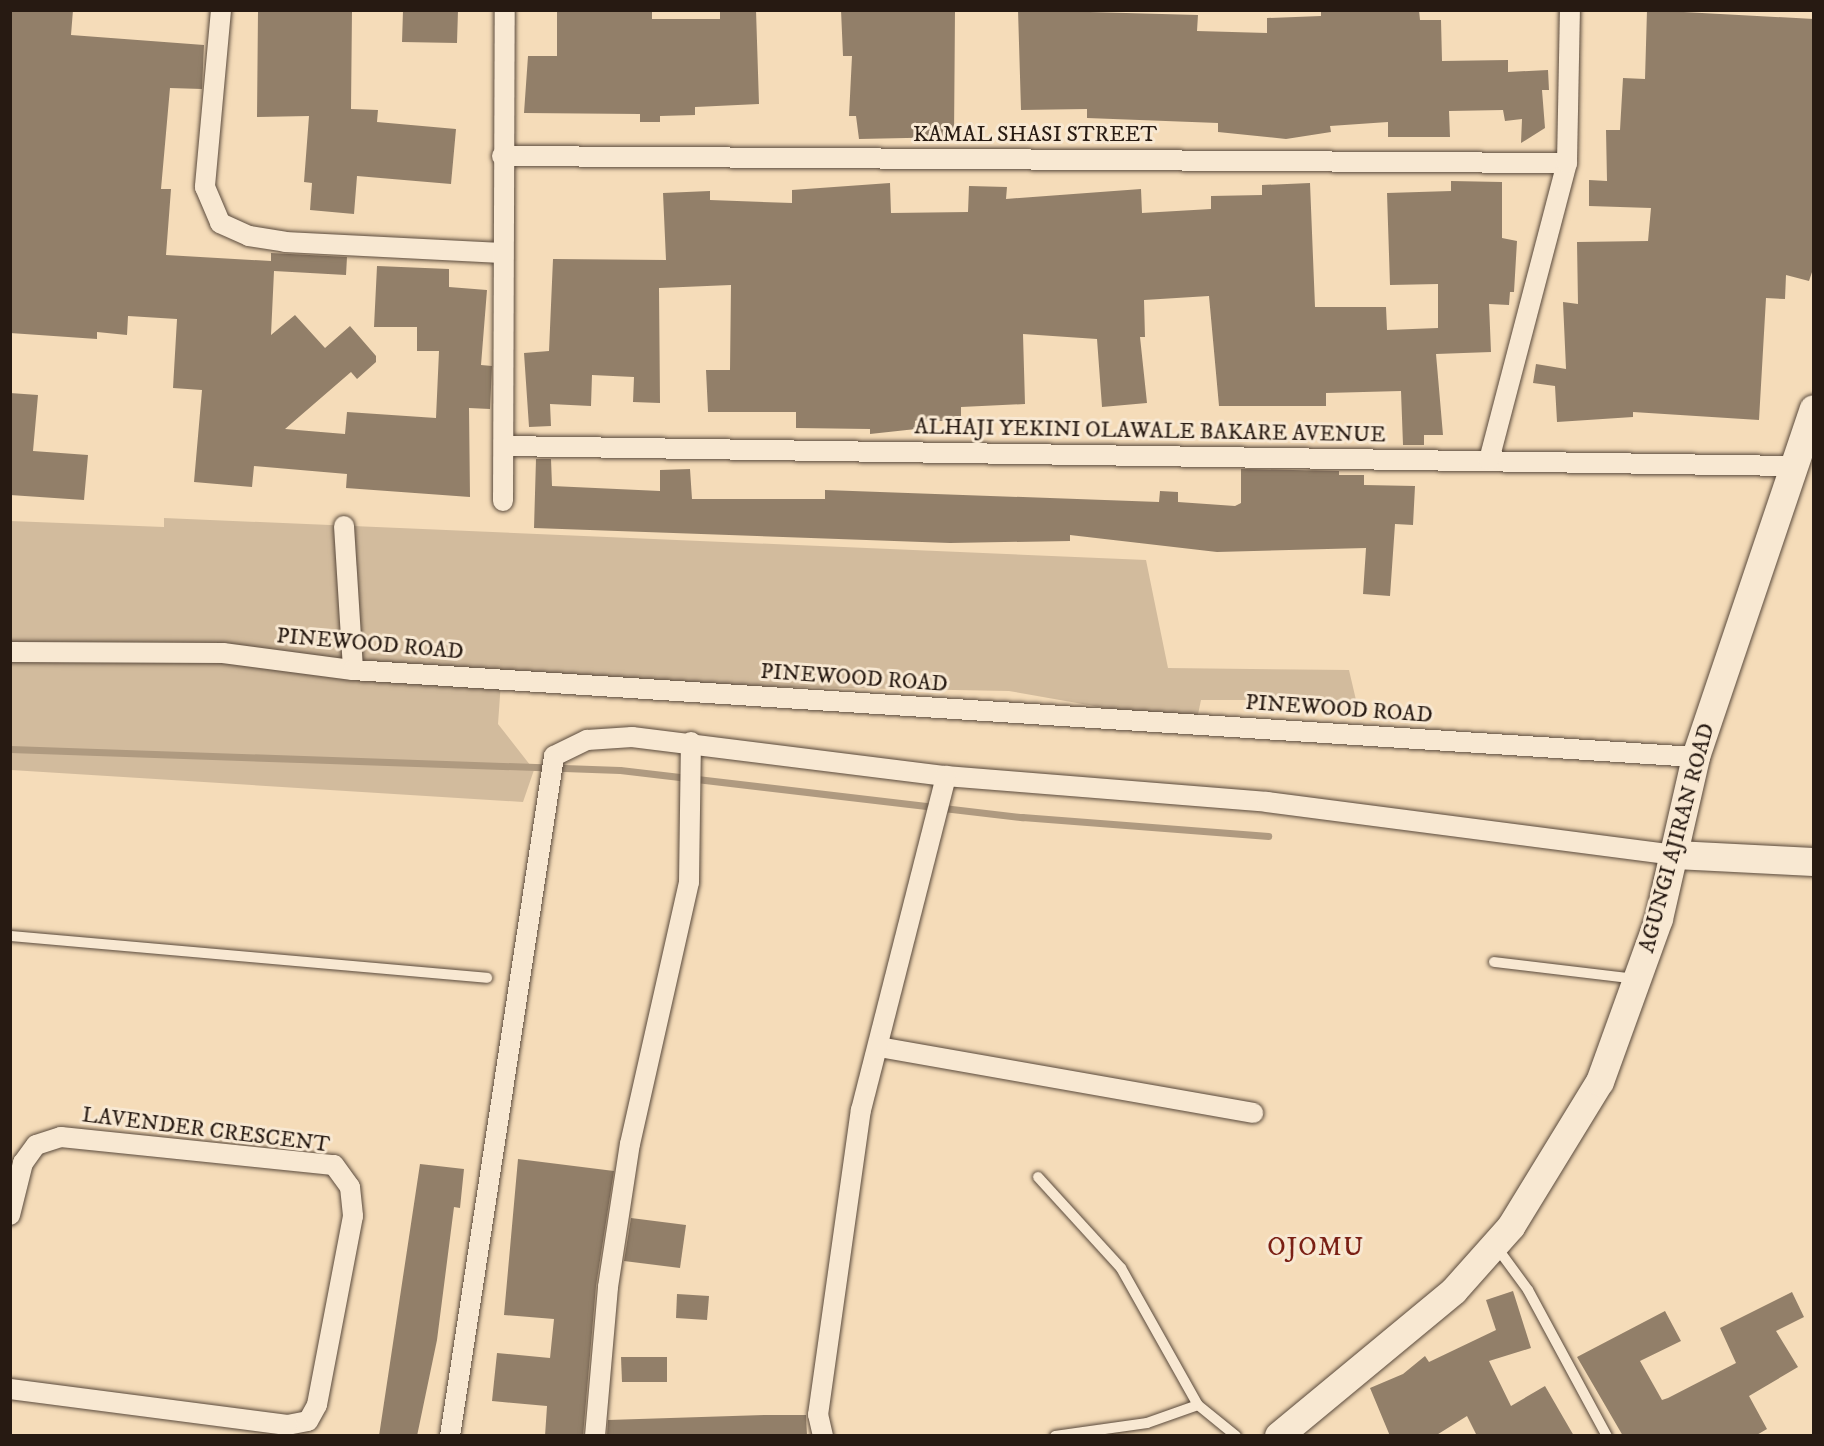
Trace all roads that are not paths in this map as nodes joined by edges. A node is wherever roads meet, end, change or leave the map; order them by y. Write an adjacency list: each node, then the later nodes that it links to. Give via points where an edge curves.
1 (221, 10): 6 (street, via 205,187 220,223 249,236 285,242)
2 (505, 10): 4 (street)
3 (1570, 10): 5 (street)
4 (502, 156): 5 (street, KAMAL SHASI STREET); 6 (street)
5 (1567, 163): 9 (street)
6 (502, 253): 8 (street)
7 (1814, 409): 10 (street, AGUNGI AJIRAN ROAD)
8 (504, 446): 9 (street, ALHAJI YEKINI OLAWALE BAKARE AVENUE); 11 (street)
9 (1489, 460): 10 (street, ALHAJI YEKINI OLAWALE BAKARE AVENUE)
10 (1796, 466): 16 (street, AGUNGI AJIRAN ROAD)
11 (503, 501)
12 (344, 526): 14 (street)
13 (10, 652): 14 (street, PINEWOOD ROAD, via 223,653)
14 (353, 670): 16 (street, PINEWOOD ROAD)
15 (691, 742): 17 (street); 31 (street, via 632,737 587,740 554,756); 32 (street, via 694,769 689,882 630,1144 608,1287)
16 (1696, 757): 18 (street, AGUNGI AJIRAN ROAD)
17 (946, 776): 18 (street, via 1267,801); 24 (street)
18 (1675, 855): 19 (street); 23 (street, AGUNGI AJIRAN ROAD)
19 (1814, 862)
20 (10, 936): 22 (lane)
21 (1494, 962): 23 (lane)
22 (487, 978)
23 (1637, 979): 28 (street, AGUNGI AJIRAN ROAD, via 1600,1082 1563,1149)
24 (879, 1047): 25 (street); 33 (street, via 861,1110 819,1415)
25 (1253, 1113)
26 (1038, 1177): 30 (lane, via 1122,1268)
27 (10, 1215): 29 (street, LAVENDER CRESCENT, via 23,1162 36,1145 61,1137 334,1165 350,1187 353,1216 317,1405 308,1421 287,1425)
28 (1495, 1245): 36 (street, AGUNGI AJIRAN ROAD, via 1454,1291); 37 (lane, via 1528,1290)
29 (10, 1389)
30 (1198, 1405): 34 (lane, via 1147,1423); 35 (lane)
31 (450, 1436)
32 (595, 1436)
33 (823, 1436)
34 (1054, 1436)
35 (1236, 1436)
36 (1279, 1436)
37 (1607, 1436)

